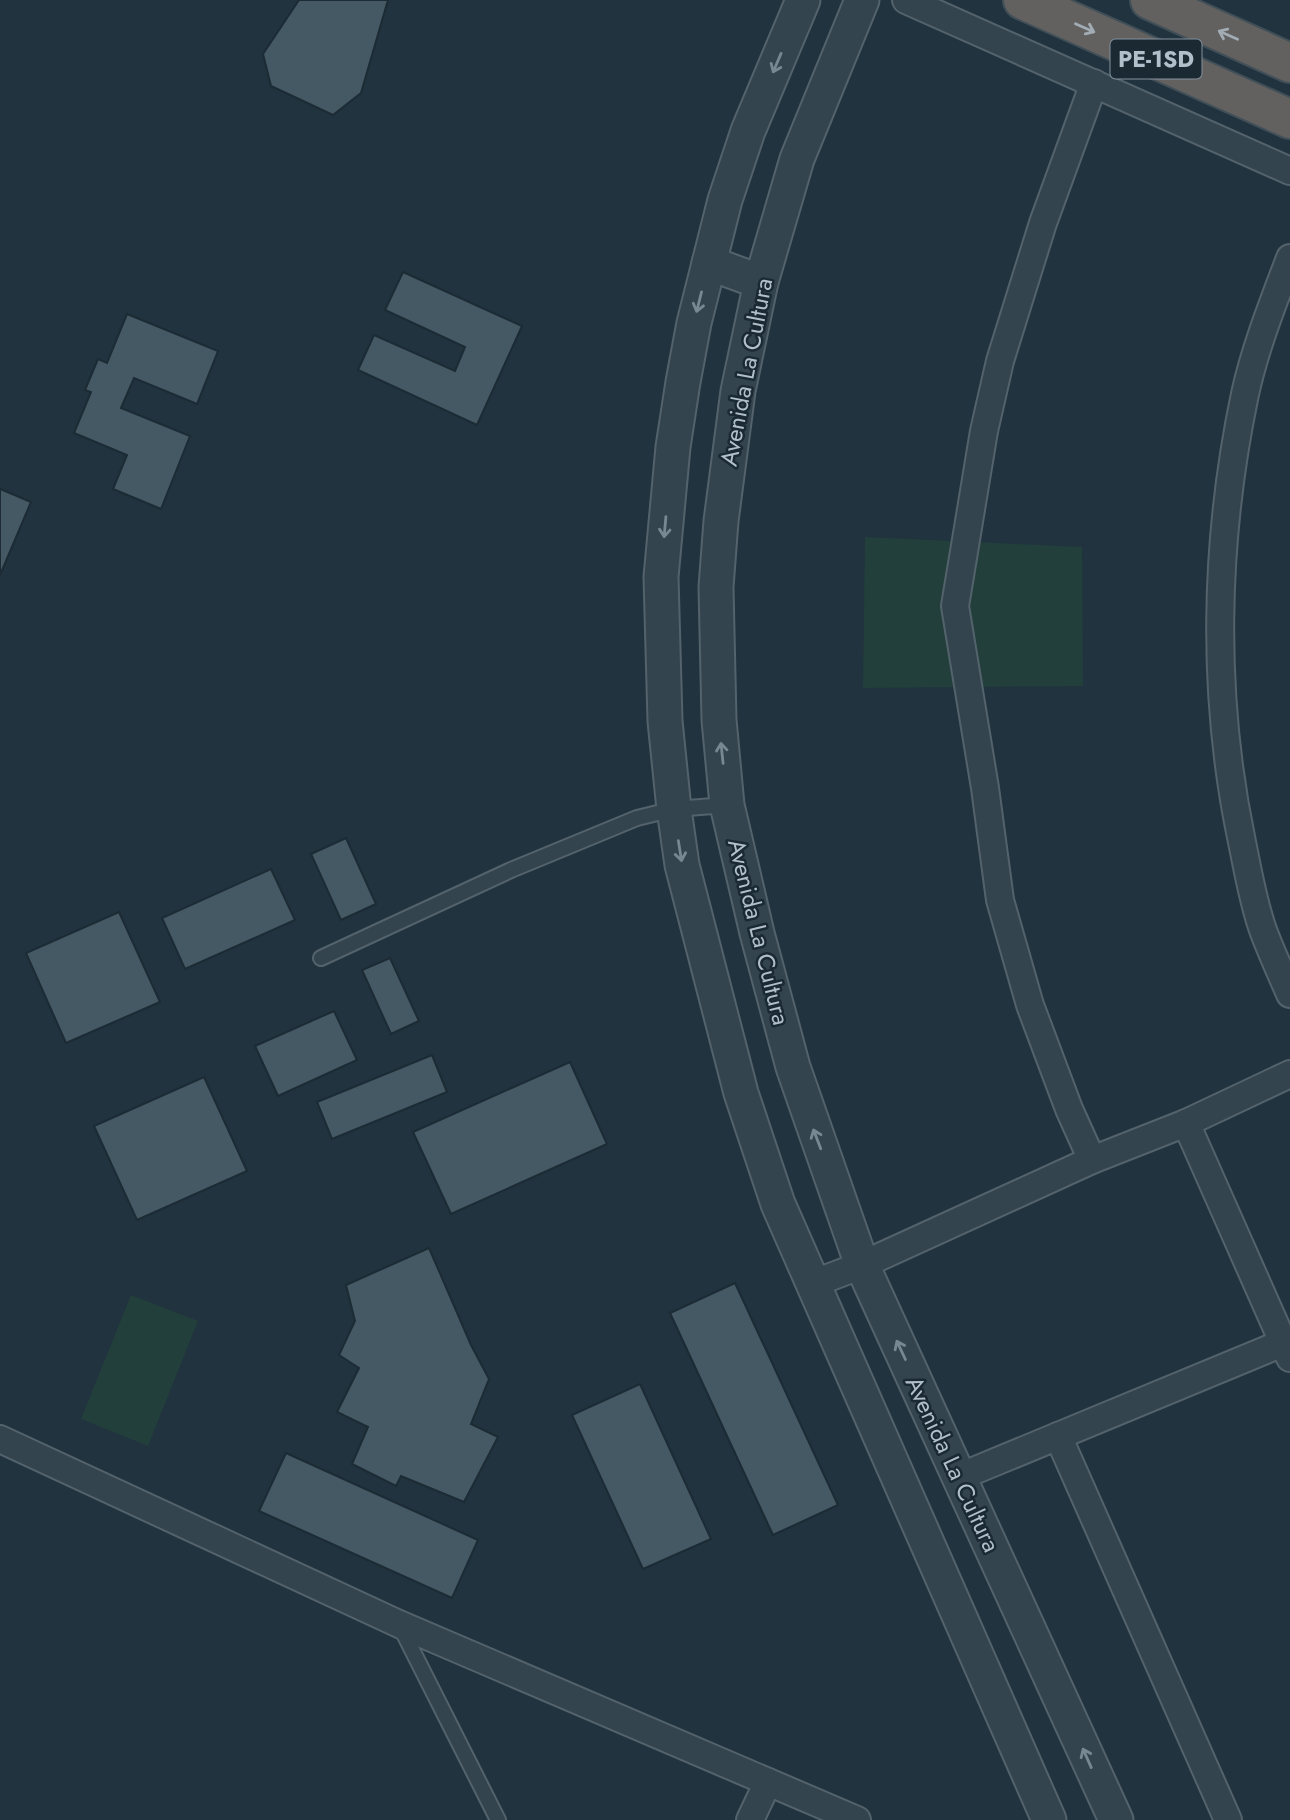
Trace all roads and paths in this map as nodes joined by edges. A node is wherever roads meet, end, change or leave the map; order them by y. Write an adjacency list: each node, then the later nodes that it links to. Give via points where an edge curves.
1 (803, 0): 11 (street, one-way to 11, via 748,131)
2 (863, 0): 12 (street, Avenida La Cultura, via 797,159)
3 (905, 0): 7 (street)
4 (1023, 0): 8 (highway, PE-1SD, one-way to 8)
5 (1150, 0): 6 (highway, PE-1SD, one-way to 5)
6 (1290, 62)
7 (1094, 83): 9 (street); 19 (street, via 1034,248 1000,361 955,606 1000,900 1030,1005)
8 (1290, 119)
9 (1290, 171)
10 (1290, 258): 16 (street, via 1245,393 1224,529 1220,668 1234,806 1246,864 1263,929)
11 (709, 262): 12 (street); 14 (street, one-way to 14, via 673,447 661,576 665,721)
12 (761, 282): 13 (street, Avenida La Cultura, one-way to 12, via 719,720 716,587 729,450)
13 (727, 804): 14 (lane); 20 (street, Avenida La Cultura, one-way to 13, via 793,1067)
14 (674, 809): 15 (lane, via 638,818 510,870); 21 (street, one-way to 21, via 682,865 741,1093)
15 (321, 958)
16 (1290, 994)
17 (1290, 1074): 18 (street)
18 (1186, 1123): 19 (street); 22 (street)
19 (1092, 1160): 20 (street)
20 (862, 1265): 21 (street); 25 (street, Avenida La Cultura, one-way to 20)
21 (812, 1284): 31 (street)
22 (1288, 1347): 23 (street)
23 (1058, 1436): 25 (street); 33 (street)
24 (0, 1439): 26 (street)
25 (959, 1477): 32 (street, Avenida La Cultura, one-way to 25)
26 (399, 1623): 27 (street); 28 (lane)
27 (768, 1782): 29 (street); 30 (street)
28 (498, 1820)
29 (750, 1820)
30 (857, 1820)
31 (1049, 1820)
32 (1116, 1820)
33 (1228, 1820)

